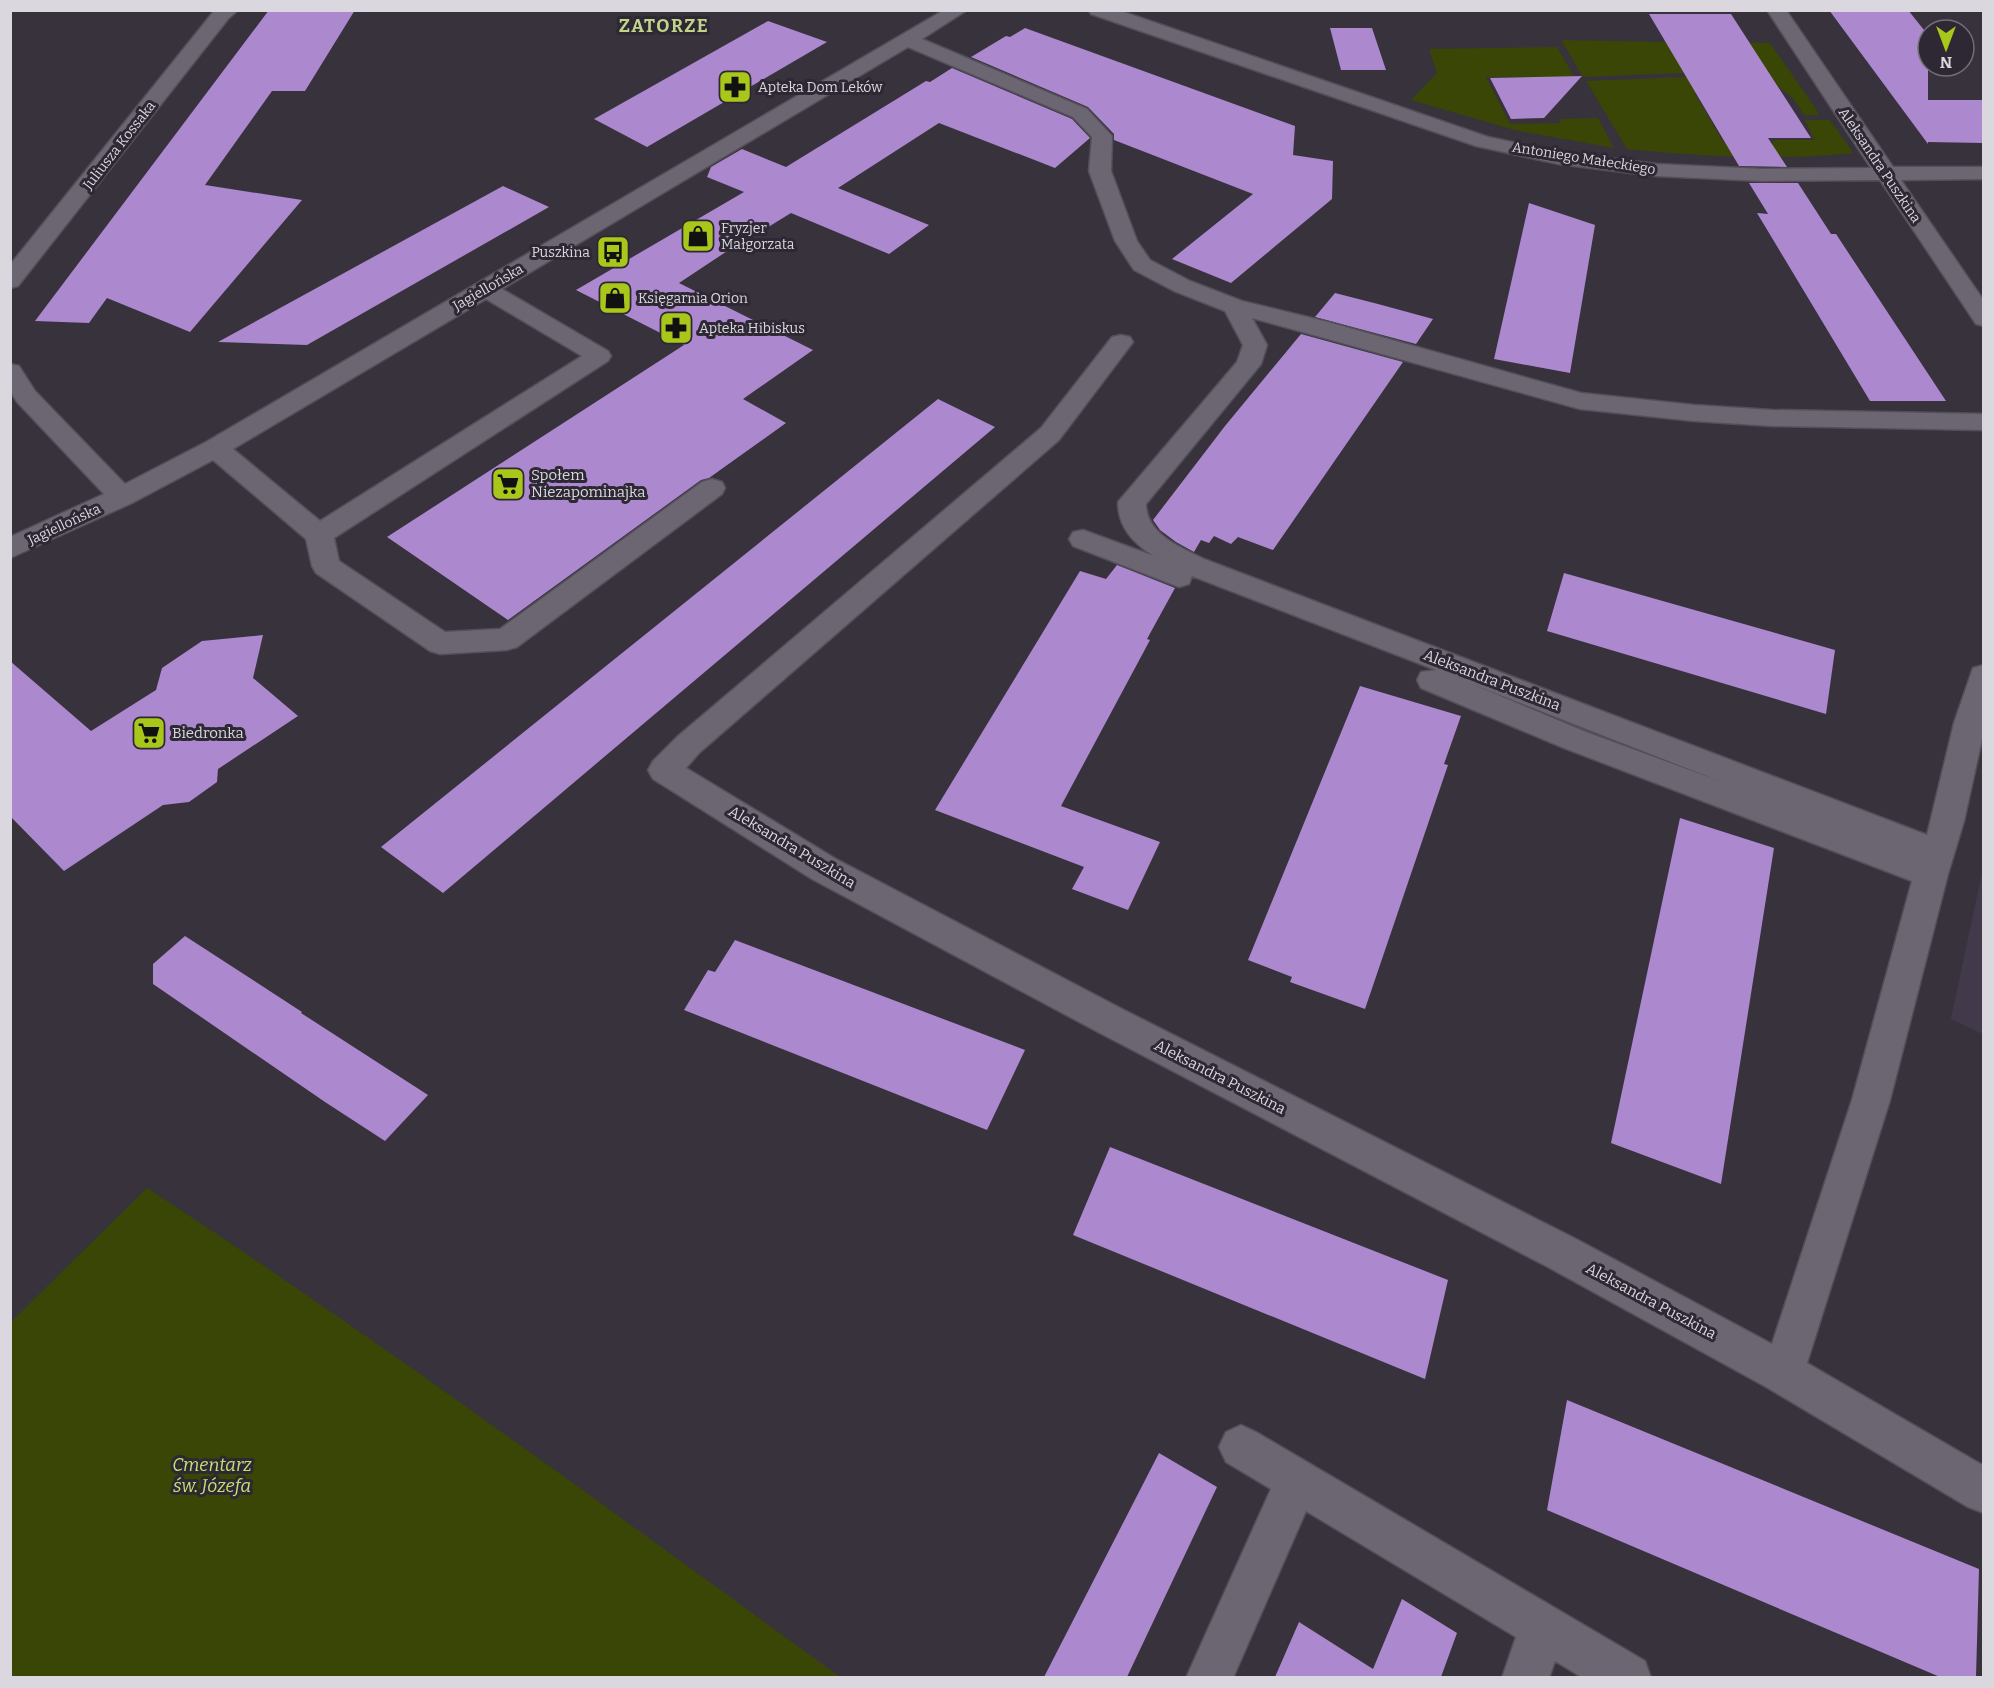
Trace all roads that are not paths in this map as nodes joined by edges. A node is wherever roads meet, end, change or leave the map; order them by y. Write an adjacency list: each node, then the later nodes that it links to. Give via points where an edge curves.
1 (229, 10): 8 (street, Juliusza Kossaka, via 221,15)
2 (958, 10): 5 (street, Jagiellońska)
3 (1098, 10): 7 (street, Antoniego Małeckiego, via 1483,142 1559,158 1656,170 1763,175)
4 (1776, 10): 7 (street, Aleksandra Puszkina)
5 (907, 40): 9 (street, Jagiellońska); 10 (street, via 1080,113 1102,136 1100,171 1126,242 1142,265)
6 (1983, 173): 7 (street, Antoniego Małeckiego)
7 (1886, 174): 11 (street, Aleksandra Puszkina)
8 (10, 281)
9 (486, 289): 16 (street, Jagiellońska); 19 (street, via 599,356)
10 (1234, 306): 15 (street, via 1580,401 1772,418); 23 (street, Aleksandra Puszkina, via 1255,345 1249,364 1131,502 1134,522 1153,543 1196,565)
11 (1983, 319)
12 (1121, 342): 24 (street, Aleksandra Puszkina, via 1050,434 704,731 664,770 824,869 1562,1253)
13 (10, 372): 14 (street)
14 (18, 399): 18 (street)
15 (1983, 422)
16 (215, 448): 18 (street, Jagiellońska); 19 (street)
17 (712, 488): 19 (street, via 507,639 440,643 326,566)
18 (122, 497): 21 (street, Jagiellońska)
19 (319, 535)
20 (1083, 538): 23 (street, via 1575,740)
21 (10, 549)
22 (1983, 676): 23 (street)
23 (1935, 863): 24 (street, via 1871,1100)
24 (1783, 1373): 27 (street, Aleksandra Puszkina)
25 (1241, 1448): 26 (street)
26 (1297, 1481): 28 (street); 29 (street)
27 (1983, 1491)
28 (1543, 1627): 30 (street); 31 (street)
29 (1209, 1677)
30 (1525, 1677)
31 (1628, 1677)

